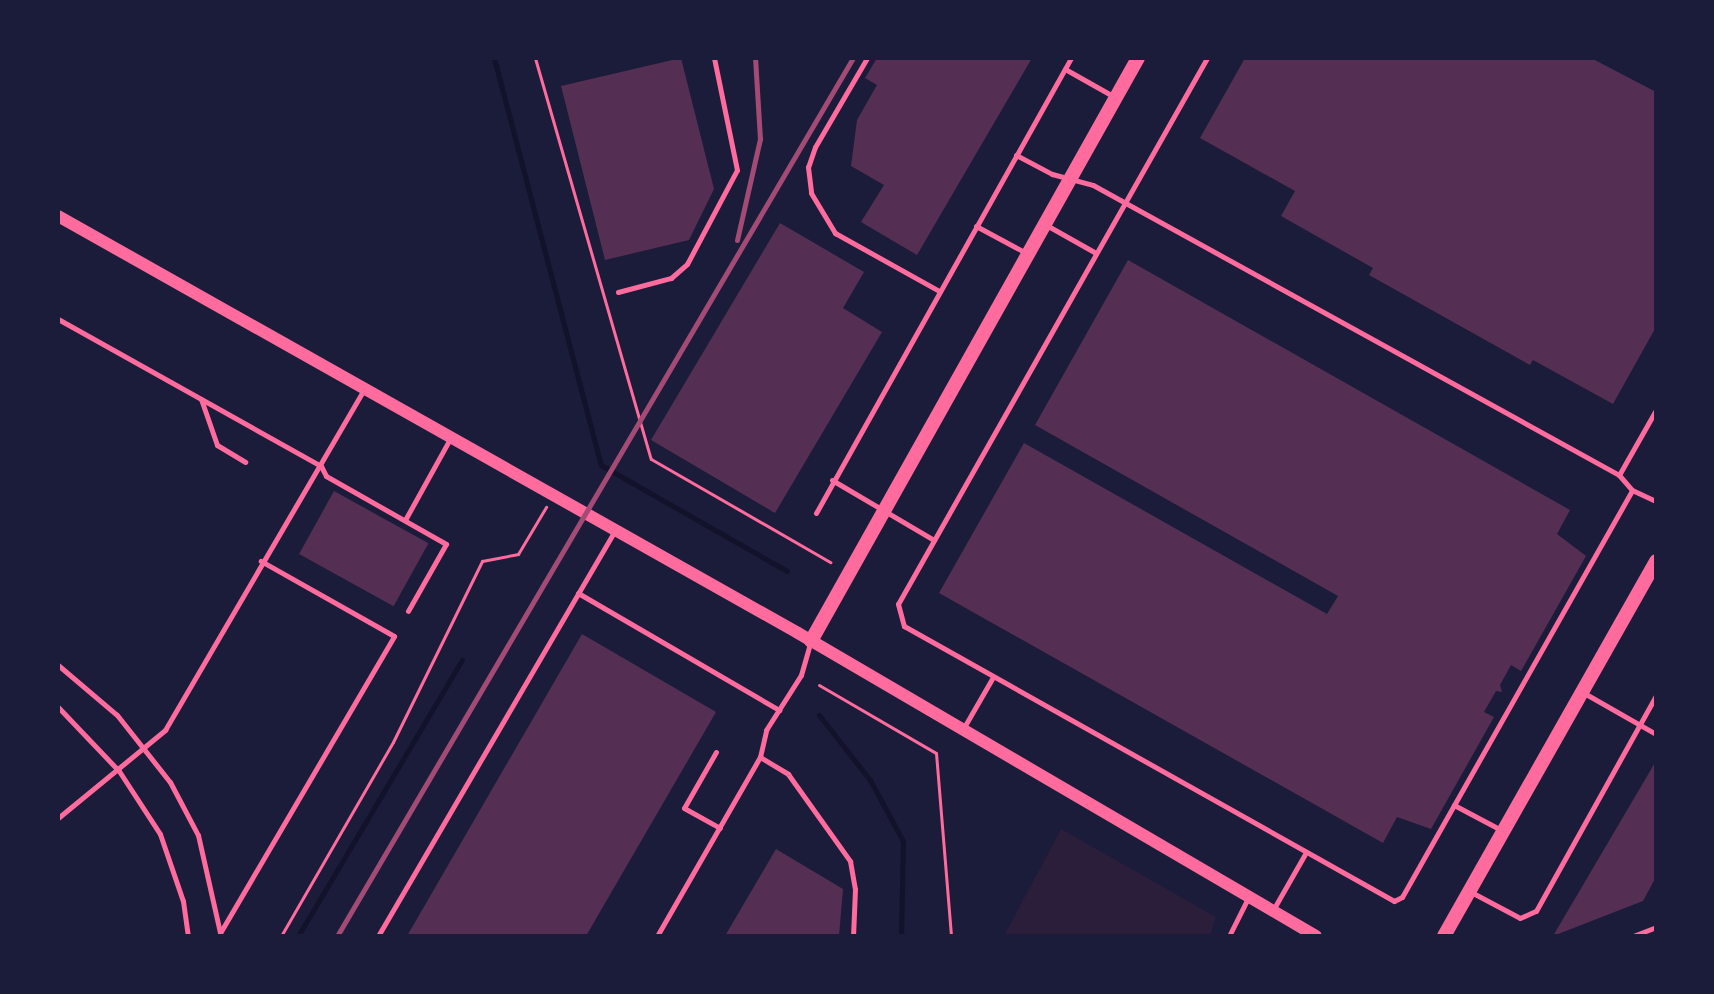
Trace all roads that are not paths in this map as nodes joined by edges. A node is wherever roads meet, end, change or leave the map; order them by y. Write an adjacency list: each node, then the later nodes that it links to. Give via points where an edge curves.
1 (714, 58): 17 (lane, via 737,170 687,264 671,278)
2 (867, 58): 16 (lane, via 815,147 808,167 811,193 835,233)
3 (1071, 58): 6 (lane)
4 (1138, 58): 7 (main road)
5 (1207, 58): 10 (lane)
6 (1065, 69): 7 (lane); 8 (lane)
7 (1116, 98): 9 (main road)
8 (1016, 155): 9 (lane); 13 (lane)
9 (1069, 180): 10 (lane, via 1093,185); 12 (main road)
10 (1126, 203): 14 (lane); 25 (lane)
11 (58, 216): 19 (street)
12 (1044, 224): 14 (lane); 15 (main road)
13 (976, 226): 15 (lane); 16 (lane)
14 (1096, 253): 33 (lane)
15 (1028, 254): 29 (main road)
16 (939, 291): 26 (lane)
17 (618, 292)
18 (58, 319): 20 (lane)
19 (365, 389): 22 (street); 24 (lane)
20 (201, 399): 23 (lane, via 217,445); 24 (lane)
21 (1656, 410): 25 (lane)
22 (451, 437): 31 (lane); 32 (street)
23 (245, 462)
24 (321, 466): 31 (lane, via 326,476); 34 (lane)
25 (1619, 475): 27 (lane)
26 (832, 480): 29 (lane); 30 (lane)
27 (1632, 490): 28 (lane); 53 (lane)
28 (1656, 501)
29 (883, 512): 33 (lane); 39 (main road)
30 (816, 513)
31 (405, 520): 38 (lane, via 446,544)
32 (615, 530): 37 (lane); 39 (street)
33 (934, 540): 41 (lane, via 898,604 898,618)
34 (261, 561): 49 (lane, via 165,730); 49 (lane, via 394,636 220,933 198,835)
35 (1656, 561): 36 (main road)
36 (1651, 580): 42 (main road)
37 (578, 593): 45 (lane); 63 (lane)
38 (408, 611)
39 (811, 641): 45 (lane, via 801,675); 47 (street)
40 (58, 665): 49 (lane, via 90,688)
41 (993, 677): 47 (lane); 57 (lane)
42 (1582, 692): 46 (lane); 56 (main road)
43 (1656, 695): 46 (lane)
44 (58, 707): 52 (lane)
45 (779, 710): 51 (lane, via 766,730)
46 (1639, 724): 48 (lane); 58 (lane, via 1536,911 1520,918)
47 (963, 729): 59 (street)
48 (1656, 734)
49 (147, 748): 52 (lane)
50 (716, 752): 55 (lane, via 684,808)
51 (760, 757): 55 (lane); 65 (lane, via 788,774 850,861)
52 (119, 771): 54 (lane); 62 (lane, via 160,834 183,901)
53 (1454, 805): 56 (lane); 57 (lane, via 1402,897 1394,901)
54 (58, 818)
55 (720, 828): 64 (lane)
56 (1504, 831): 58 (main road)
57 (1305, 854): 60 (lane)
58 (1470, 891): 68 (main road)
59 (1249, 897): 60 (street); 66 (lane)
60 (1273, 911): 67 (street)
61 (1656, 927): 69 (lane)
62 (188, 936)
63 (378, 936)
64 (657, 936)
65 (853, 936)
66 (1229, 936)
67 (1316, 936)
68 (1444, 936)
69 (1633, 936)

